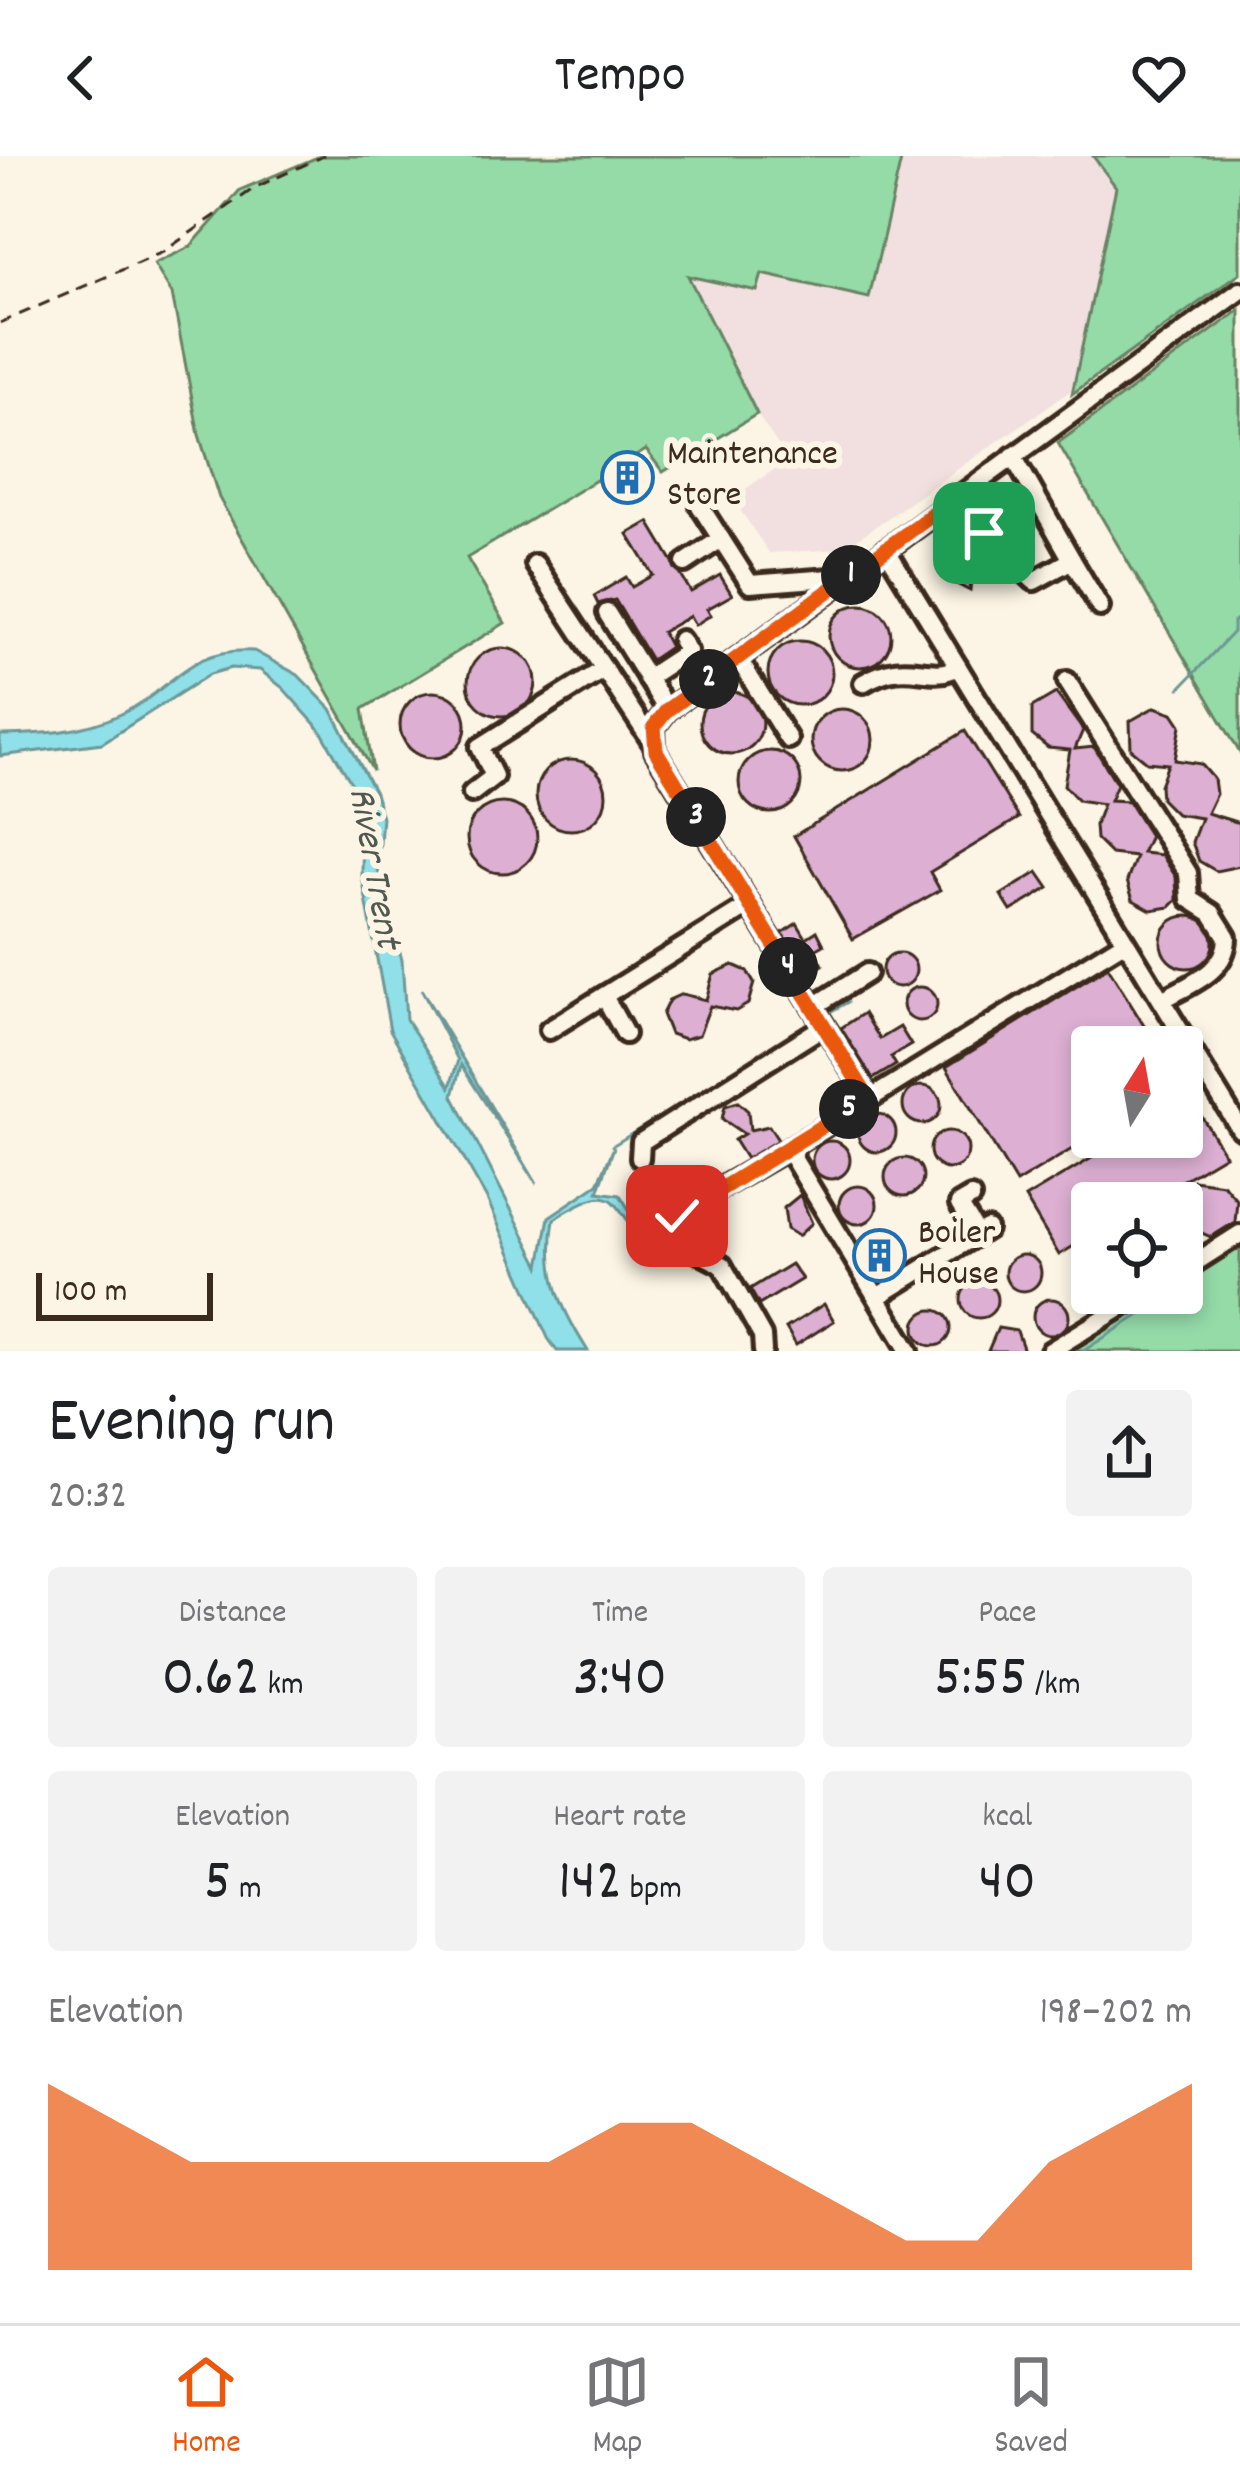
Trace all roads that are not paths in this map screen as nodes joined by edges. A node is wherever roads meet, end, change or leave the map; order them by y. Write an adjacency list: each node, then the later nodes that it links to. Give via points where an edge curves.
1 (1240, 291): 2 (lane)
2 (1013, 457): 3 (lane); 7 (lane)
3 (955, 498): 6 (lane); 7 (lane, via 1034,581)
4 (700, 506): 5 (lane)
5 (721, 539): 8 (lane); 10 (lane, via 750,584)
6 (886, 549): 10 (lane); 15 (lane)
7 (1072, 560): 11 (lane)
8 (685, 563)
9 (535, 565): 16 (lane)
10 (838, 584): 14 (lane)
11 (1100, 608)
12 (607, 613): 17 (lane)
13 (681, 640): 17 (lane, via 688,651)
14 (738, 658): 20 (lane); 21 (lane)
15 (958, 668): 19 (lane, via 891,668); 25 (lane)
16 (604, 669): 22 (lane); 23 (lane, via 480,747 494,776)
17 (647, 678): 20 (lane)
18 (1067, 682): 28 (lane, via 1188,873 1190,899 1227,937 1214,969)
19 (862, 683)
20 (667, 710): 22 (lane)
21 (788, 739)
22 (652, 742): 24 (lane)
23 (472, 793)
24 (750, 905): 27 (lane); 29 (lane)
25 (1124, 942): 28 (lane); 33 (lane)
26 (867, 973): 29 (lane)
27 (604, 996): 31 (lane); 32 (lane)
28 (1164, 999): 34 (lane)
29 (813, 1007): 30 (lane)
30 (824, 1026): 33 (lane); 36 (lane, via 641,1142)
31 (549, 1030)
32 (625, 1034)
33 (868, 1098): 35 (lane)
34 (1240, 1130)
35 (795, 1145): 40 (lane, via 793,1158); 42 (lane, via 686,1208 674,1227 678,1242 722,1265)
36 (640, 1158)
37 (971, 1197): 40 (lane, via 959,1204 982,1232)
38 (1240, 1234): 39 (lane)
39 (1203, 1258)
40 (877, 1297): 43 (lane)
41 (1111, 1314): 44 (lane)
42 (764, 1351)
43 (909, 1351)
44 (1050, 1351)

